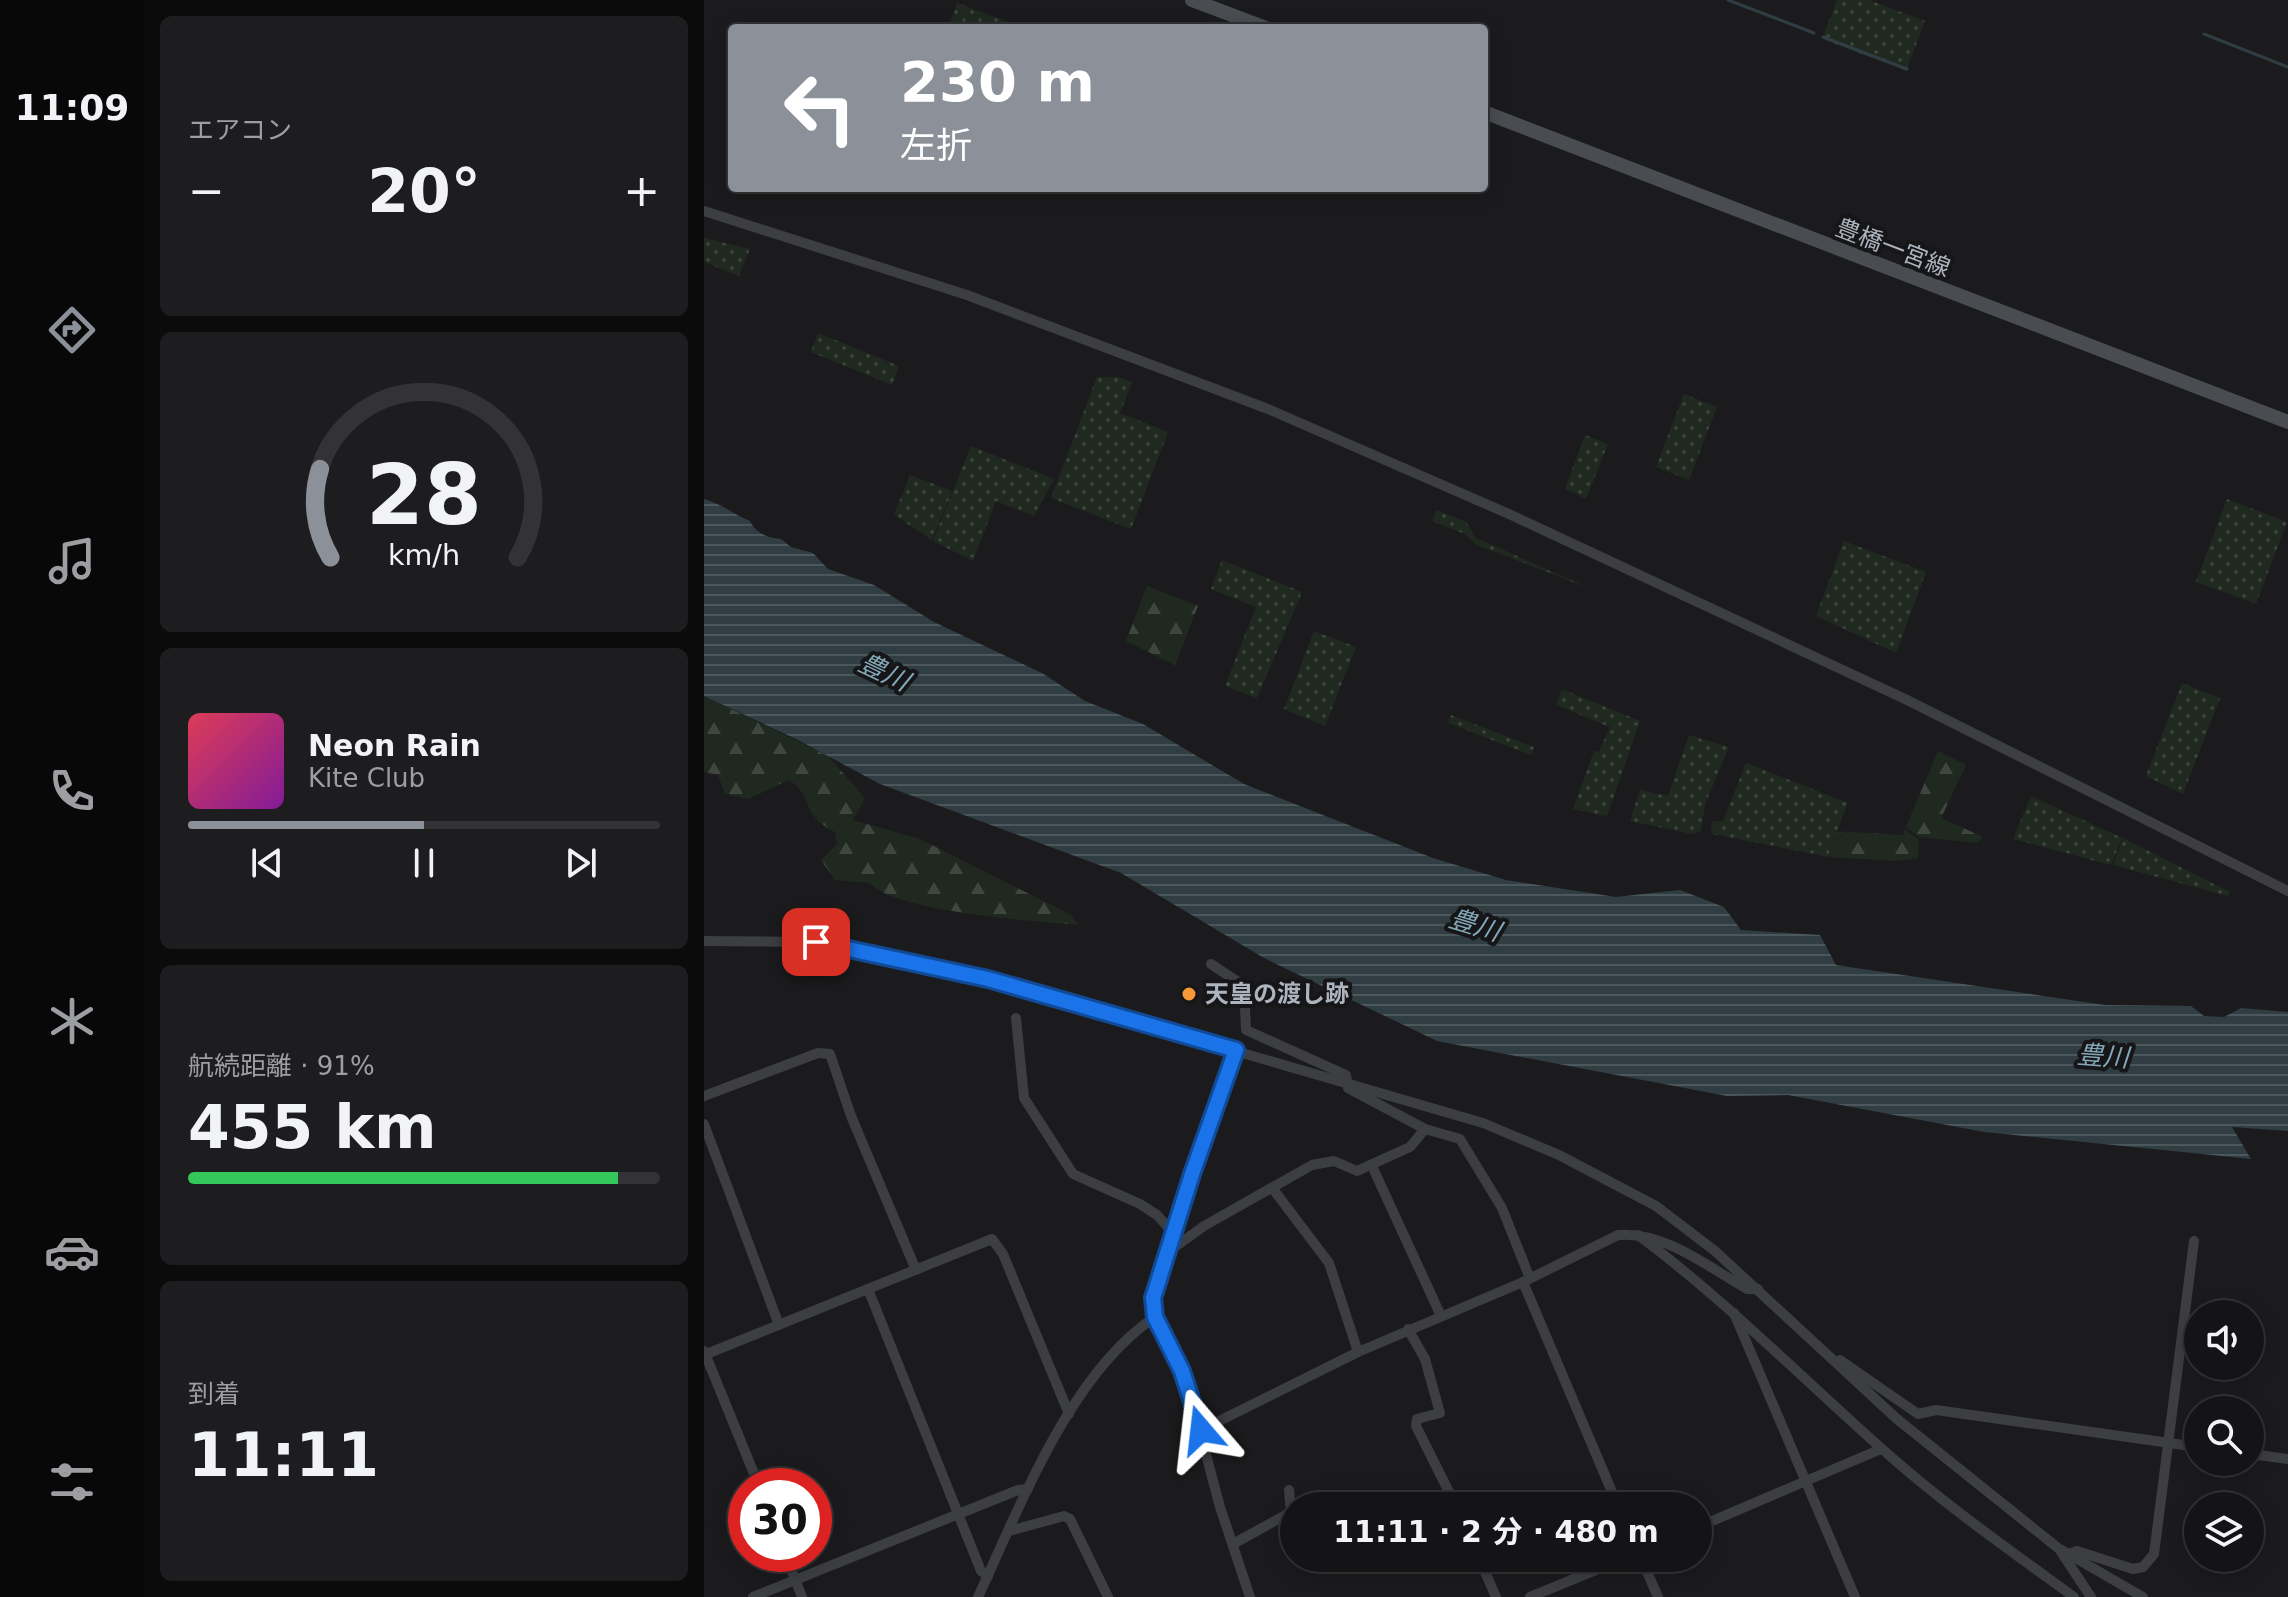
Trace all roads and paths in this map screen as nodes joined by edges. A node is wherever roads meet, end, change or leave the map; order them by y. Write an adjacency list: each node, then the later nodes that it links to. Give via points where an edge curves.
1 (1192, 0): 2 (main road)
2 (1255, 24)
3 (1488, 114): 5 (main road, 豊橋一宮線)
4 (704, 211): 6 (street, via 967,295 1268,409 1509,514 1891,692)
5 (2288, 422)
6 (2288, 891)
7 (704, 941): 10 (street, via 816,942 988,979)
8 (1211, 964): 11 (street, via 1244,986 1246,1030 1346,1075)
9 (1016, 1018): 17 (street, via 1024,1098 1073,1174 1140,1204)
10 (1236, 1050): 11 (street); 17 (street)
11 (1347, 1081): 14 (street, via 1348,1088); 24 (street, via 1483,1123 1559,1155 1656,1206)
12 (704, 1096): 21 (street, via 818,1053 830,1054)
13 (704, 1124): 28 (street)
14 (1425, 1129): 15 (street, via 1410,1147); 22 (street, via 1460,1139 1469,1149 1502,1208)
15 (1372, 1166): 16 (street, via 1357,1171 1322,1161); 26 (street)
16 (1273, 1189): 20 (street); 30 (street, via 1329,1263)
17 (1174, 1234): 20 (street)
18 (1638, 1235): 22 (street, via 1618,1235); 24 (street, via 1665,1242 1747,1289); 25 (street)
19 (2194, 1241): 35 (street)
20 (1168, 1252): 27 (street, via 1153,1298)
21 (916, 1270): 23 (street); 33 (street, via 992,1239 1003,1254)
22 (1526, 1279): 26 (street); 45 (street)
23 (868, 1289): 28 (street); 46 (street)
24 (1758, 1289): 32 (street)
25 (1734, 1311): 37 (street); 41 (street)
26 (1441, 1316): 29 (street)
27 (1155, 1317): 33 (street, via 1126,1339); 34 (street, via 1184,1376)
28 (779, 1325): 31 (street)
29 (1408, 1329): 30 (street); 44 (street, via 1425,1359 1440,1413 1417,1419 1416,1426)
30 (1358, 1352): 34 (street)
31 (704, 1354): 40 (street)
32 (1828, 1354): 35 (street, via 1918,1414 1936,1410); 50 (street, via 1897,1419)
33 (1069, 1414): 42 (street)
34 (1201, 1430): 49 (street)
35 (2170, 1444): 36 (street); 51 (street, via 2149,1562 2133,1569 2077,1551)
36 (2184, 1446)
37 (1881, 1449): 41 (street); 67 (street)
38 (2264, 1456): 39 (street)
39 (2288, 1459)
40 (752, 1468)
41 (1805, 1483): 47 (street); 66 (street)
42 (1028, 1489): 46 (street); 48 (street)
43 (1289, 1490): 49 (street, via 1291,1512)
44 (1449, 1492)
45 (1612, 1492)
46 (958, 1514): 56 (street, via 981,1571); 57 (street)
47 (1712, 1521)
48 (1009, 1531): 56 (street); 61 (street, via 1064,1516 1070,1519)
49 (1233, 1544): 62 (street)
50 (2058, 1548): 51 (street); 68 (street)
51 (2069, 1554): 69 (street)
52 (792, 1572): 57 (street)
53 (1485, 1572): 63 (street)
54 (1591, 1572): 64 (street)
55 (1647, 1572): 65 (street)
56 (988, 1576): 60 (street)
57 (795, 1580): 58 (street); 59 (street)
58 (753, 1597)
59 (802, 1597)
60 (978, 1597)
61 (1108, 1597)
62 (1250, 1597)
63 (1496, 1597)
64 (1530, 1597)
65 (1658, 1597)
66 (1855, 1597)
67 (2074, 1597)
68 (2091, 1597)
69 (2143, 1597)

